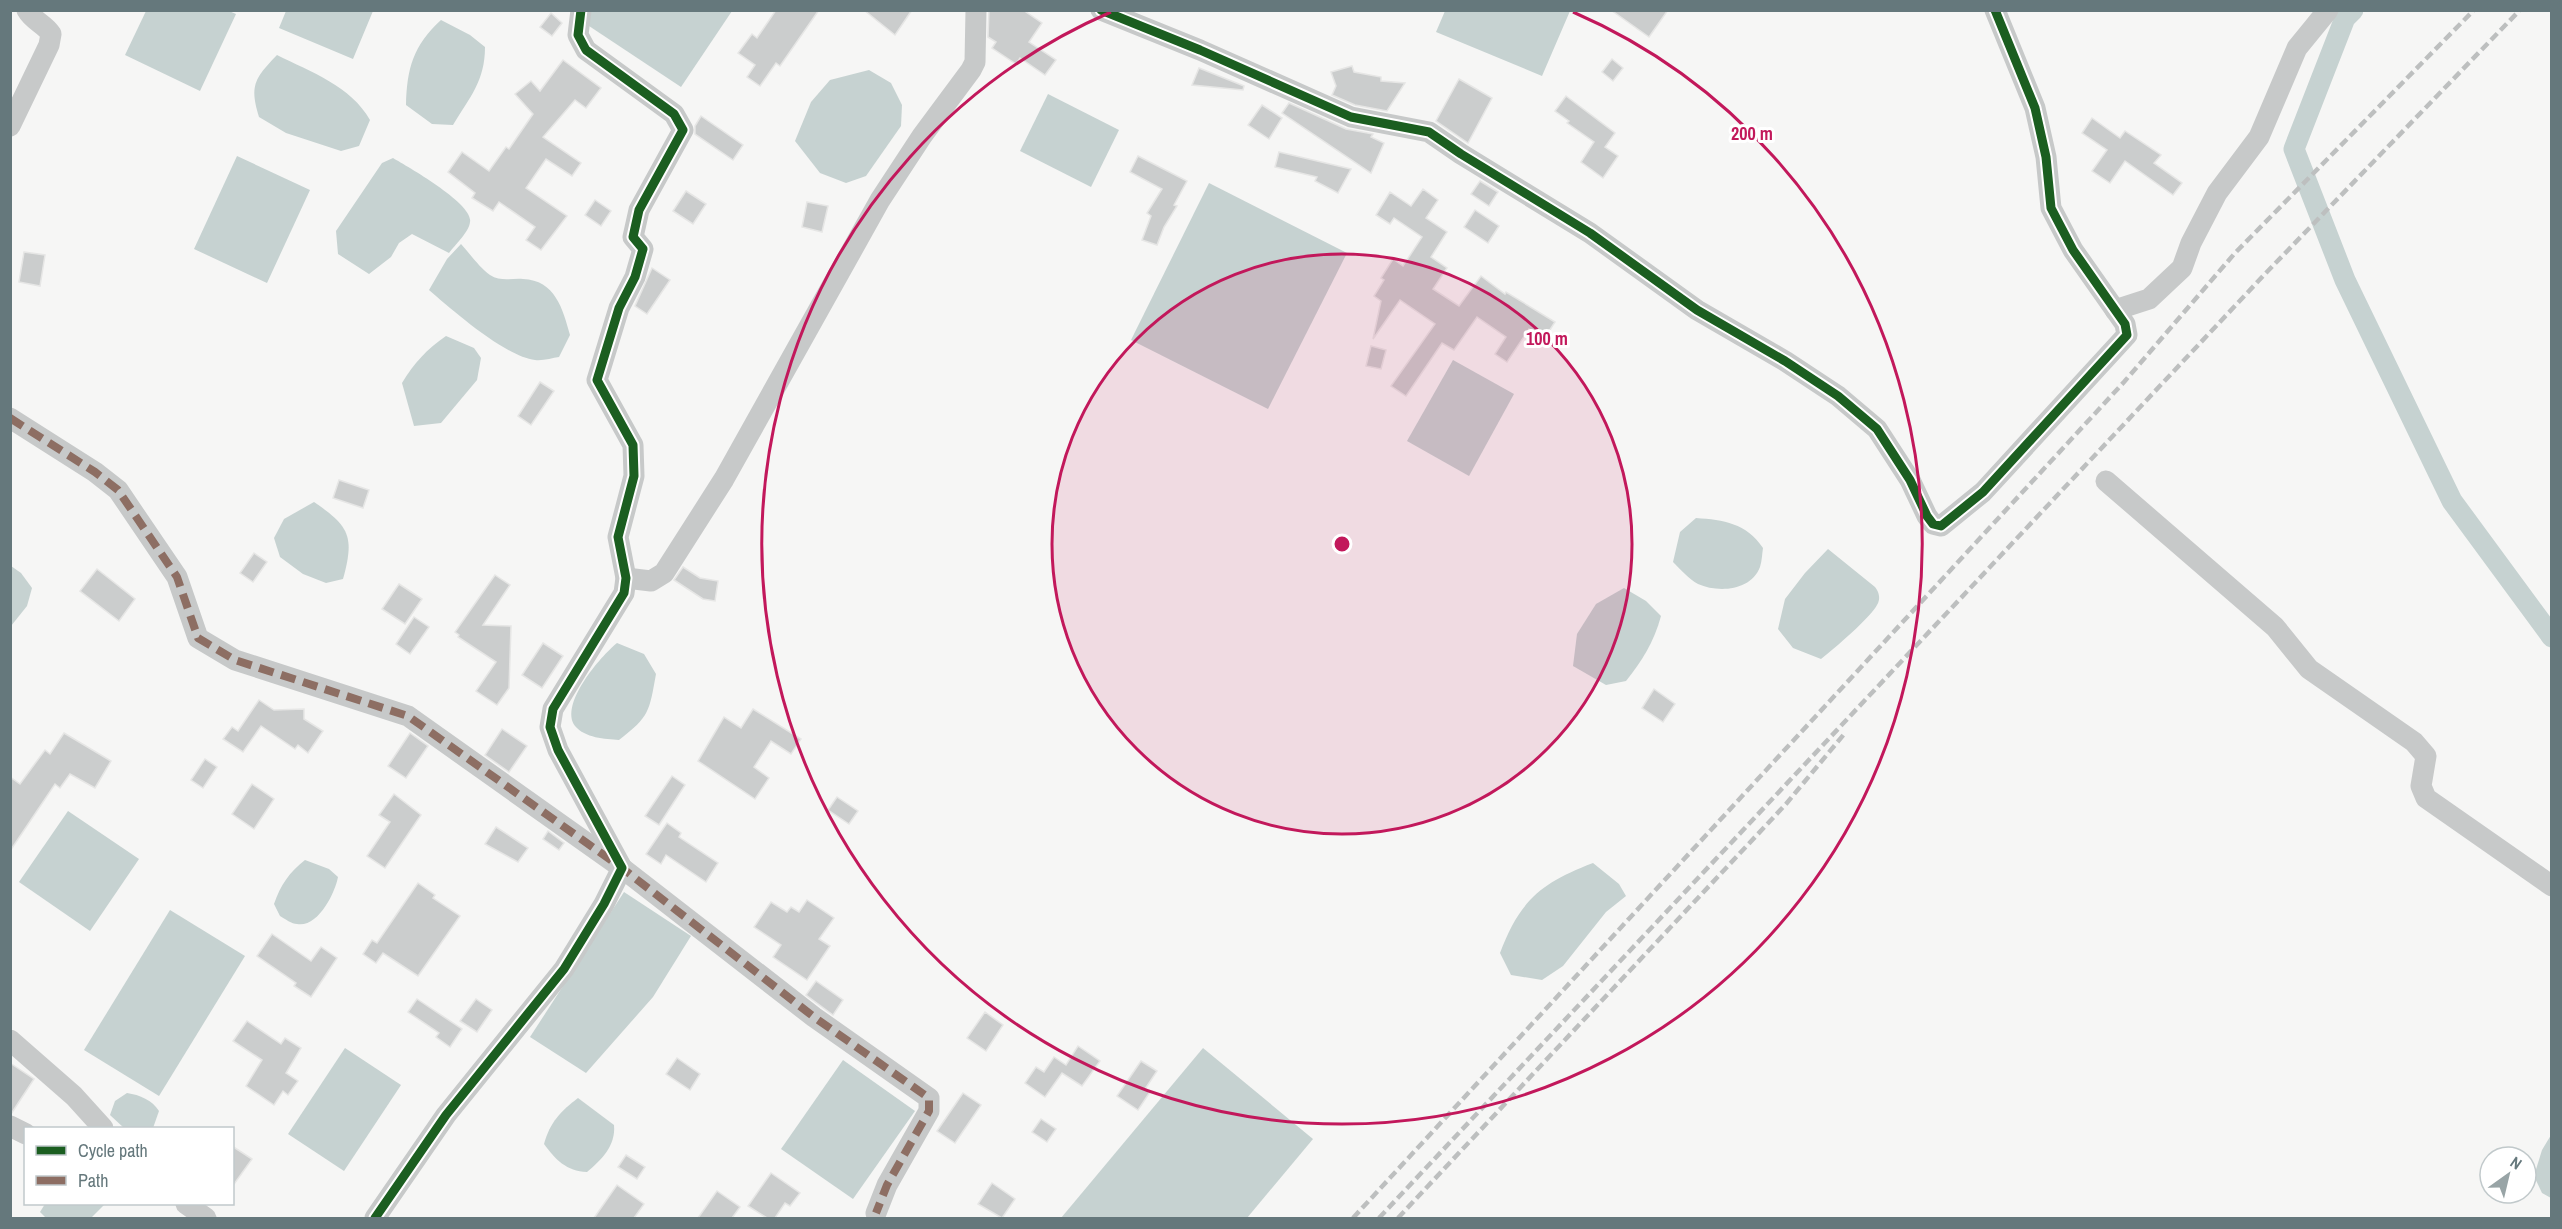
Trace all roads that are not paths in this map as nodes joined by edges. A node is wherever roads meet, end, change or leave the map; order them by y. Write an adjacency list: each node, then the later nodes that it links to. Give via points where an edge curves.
1 (27, 10): 7 (street, via 51,34)
2 (580, 10): 11 (street, via 578,35 586,50 674,114 683,130 639,210 633,237 643,249 597,380 633,445 634,476 618,537)
3 (976, 10): 11 (street, via 972,70 880,200 724,479 664,573 651,581)
4 (1101, 10): 8 (street, via 1351,117 1430,132 1590,233 1697,310 1838,396 1876,429 1933,524 1941,526 1983,492 2127,335)
5 (1995, 10): 8 (street, via 2035,108 2046,157 2051,208 2073,250)
6 (2328, 10): 8 (street, via 2296,48 2259,137 2217,193 2182,268 2150,299)
7 (10, 126)
8 (2115, 310)
9 (10, 418): 12 (street, via 118,490 177,577 198,638 235,660 408,716)
10 (2106, 481): 13 (street, via 2275,627 2309,669 2415,741 2426,756 2421,786 2426,798)
11 (626, 578): 12 (street, via 624,593 608,622 553,709 550,728)
12 (622, 868): 19 (street, via 814,1017 928,1098 929,1111); 21 (street, via 564,969 446,1115)
13 (2552, 886)
14 (10, 1040): 16 (street, via 74,1096)
15 (10, 1126): 17 (street)
16 (102, 1127)
17 (24, 1133)
18 (189, 1205): 20 (street)
19 (874, 1217)
20 (206, 1218)
21 (375, 1218)

